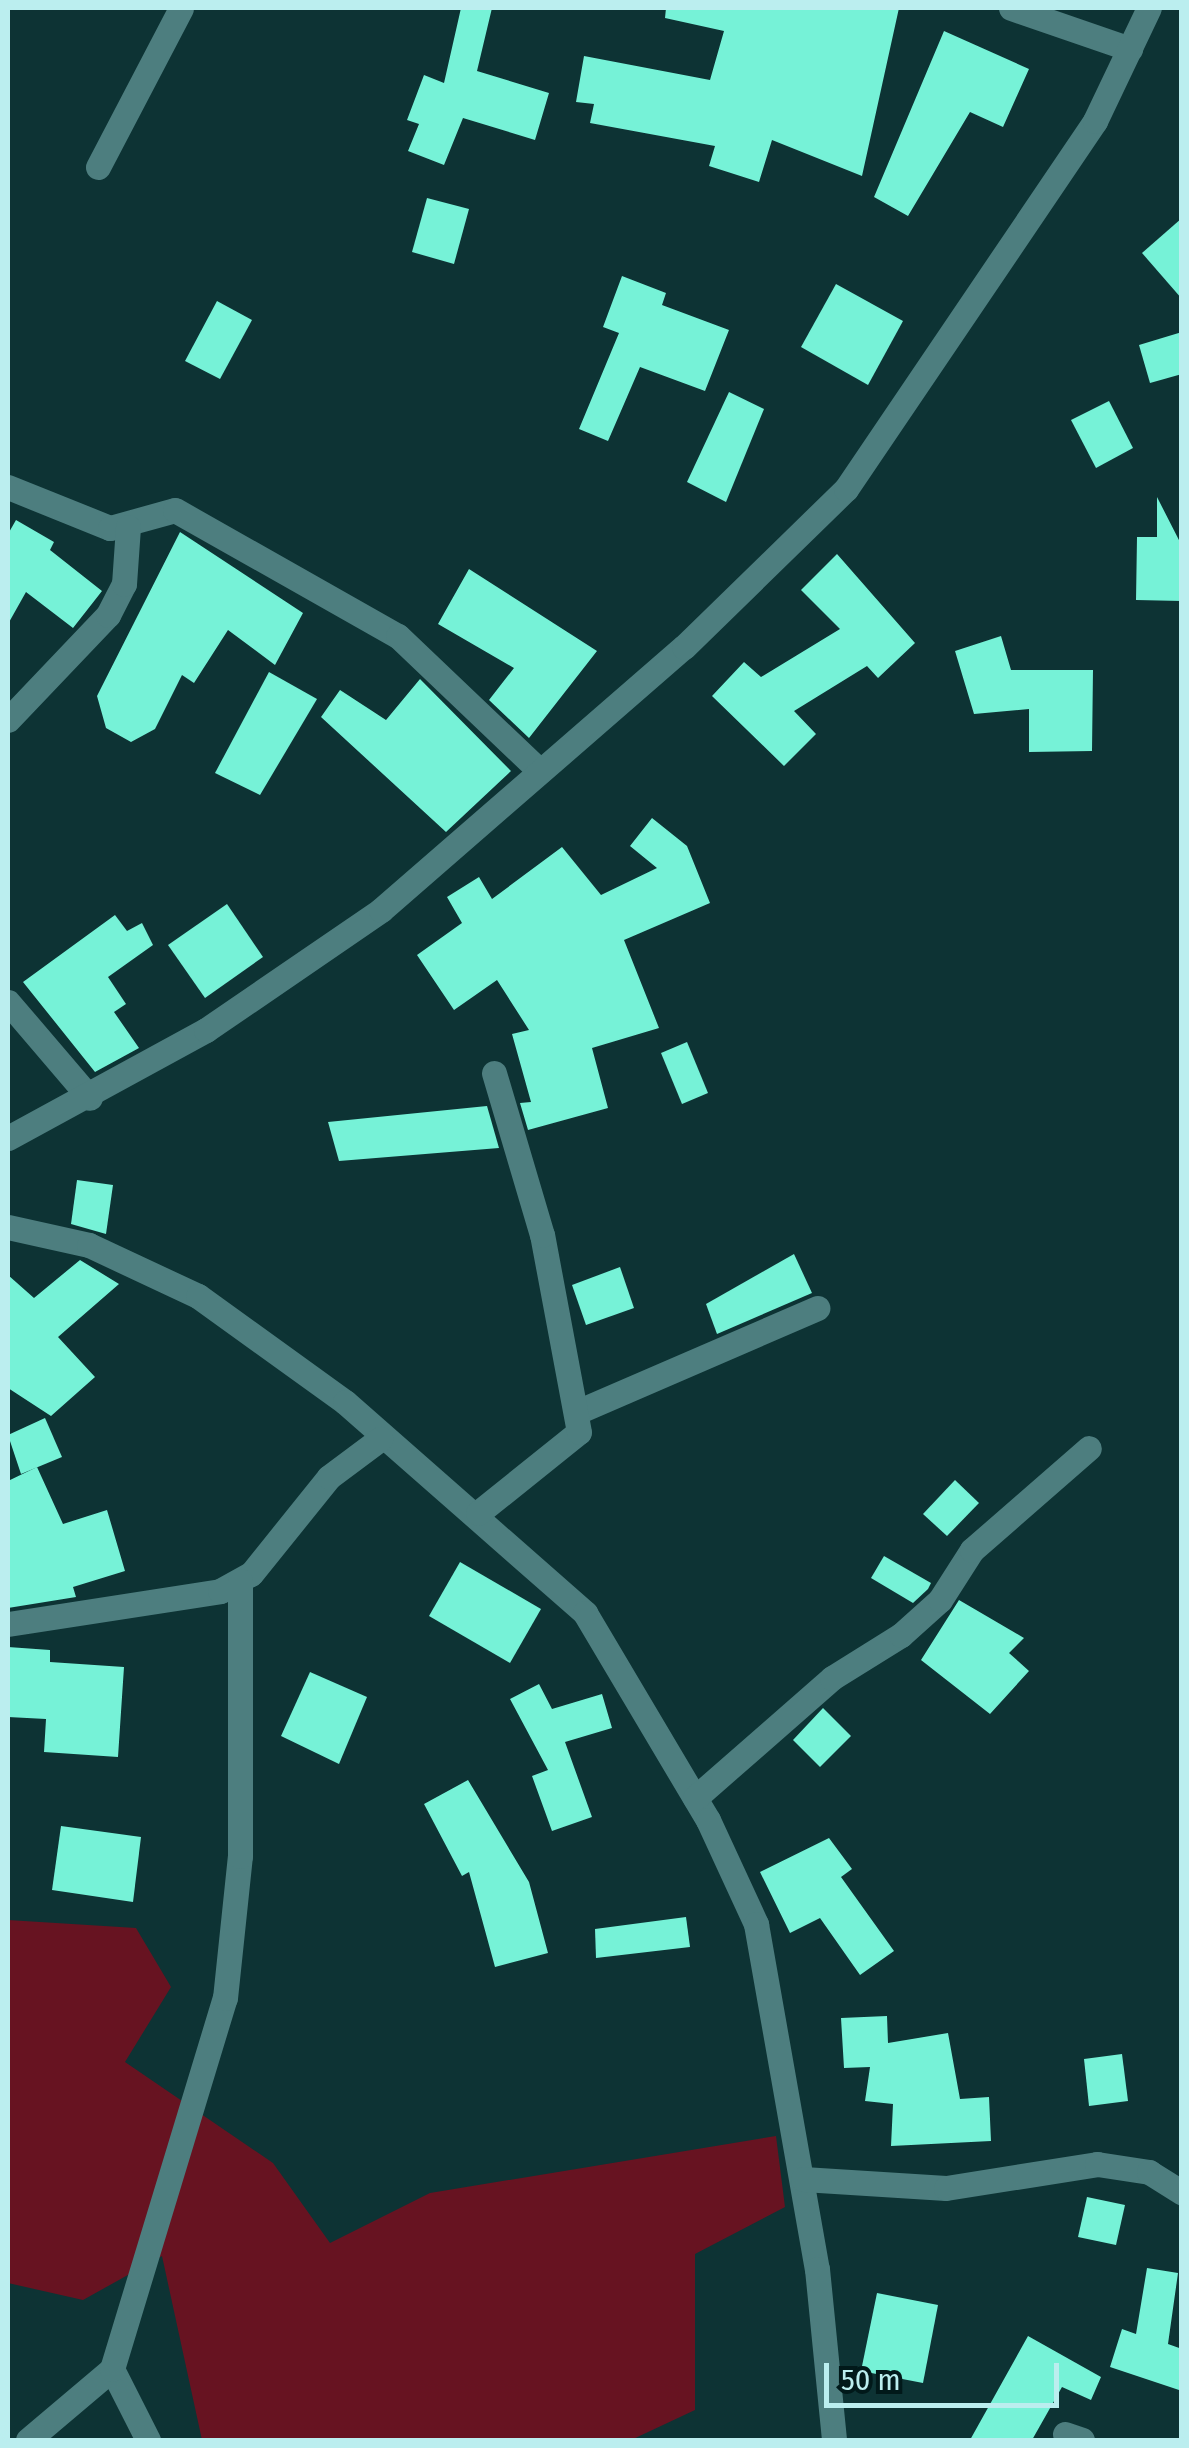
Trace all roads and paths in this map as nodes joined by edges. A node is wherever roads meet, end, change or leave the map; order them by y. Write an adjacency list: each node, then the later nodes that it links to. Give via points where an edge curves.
1 (181, 8): 5 (street)
2 (1011, 8): 4 (street)
3 (1149, 8): 4 (street)
4 (1130, 49): 9 (street, via 1084,136 846,489)
5 (98, 167)
6 (8, 487): 7 (street, via 89,525)
7 (128, 527): 8 (street, via 124,584 108,615); 9 (street, via 175,510 398,636)
8 (8, 720)
9 (540, 771): 12 (street, via 382,910)
10 (8, 1002): 12 (street)
11 (494, 1073): 16 (street, via 519,1140)
12 (90, 1098): 13 (street)
13 (8, 1138)
14 (8, 1227): 17 (street, via 90,1245 198,1296 332,1392)
15 (817, 1308): 16 (street)
16 (577, 1412): 19 (street, via 579,1432 566,1449)
17 (380, 1439): 19 (street); 20 (street, via 330,1477)
18 (1089, 1448): 22 (street, via 1005,1517 901,1635 832,1678)
19 (478, 1512): 22 (street, via 585,1613)
20 (240, 1581): 21 (street, via 134,1610); 25 (street, via 240,1856 226,1998)
21 (8, 1624)
22 (695, 1798): 23 (street, via 756,1924)
23 (804, 2179): 24 (street, via 946,2188 1098,2164 1150,2172); 28 (street)
24 (1182, 2193)
25 (112, 2369): 26 (street); 27 (street)
26 (28, 2440)
27 (148, 2440)
28 (834, 2440)

